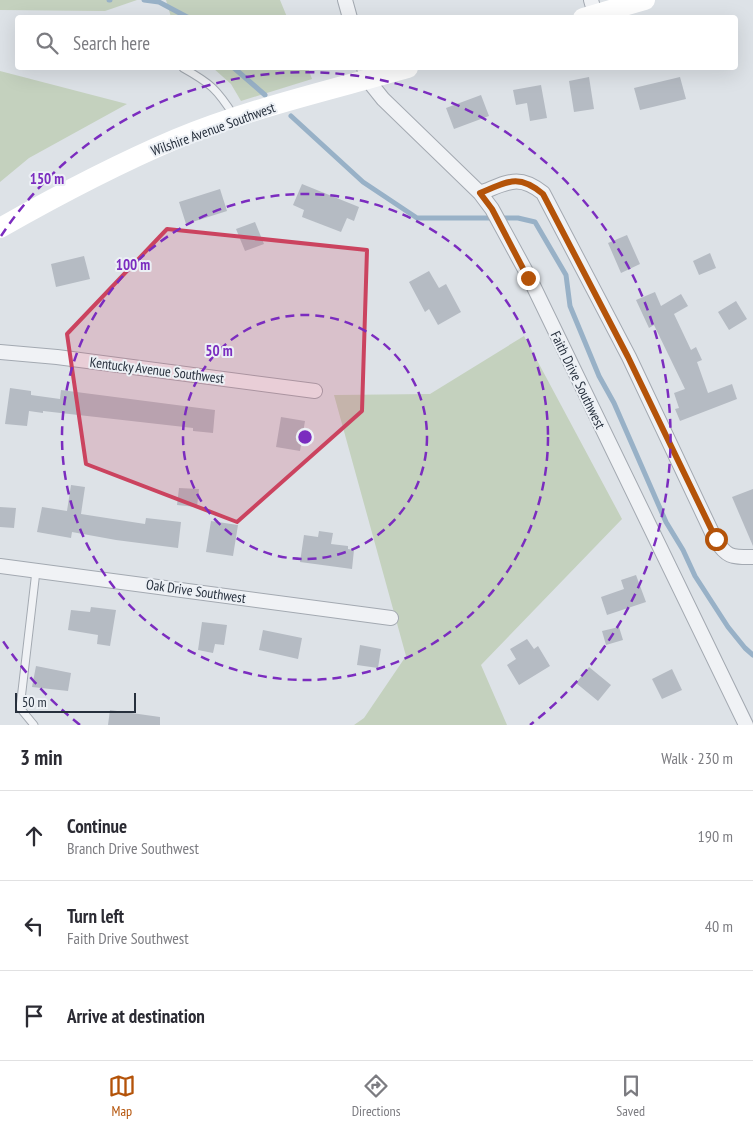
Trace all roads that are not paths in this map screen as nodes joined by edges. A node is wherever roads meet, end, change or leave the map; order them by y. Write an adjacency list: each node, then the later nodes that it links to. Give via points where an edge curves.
1 (345, 0): 4 (street)
2 (645, 0): 3 (street)
3 (590, 11)
4 (349, 15)
5 (187, 70): 8 (lane, via 210,83)
6 (391, 70): 7 (street, Wilshire Avenue Southwest)
7 (366, 73): 8 (street, Wilshire Avenue Southwest); 9 (street, Faith Drive Southwest, via 383,99)
8 (235, 119): 10 (street, Wilshire Avenue Southwest, via 178,138 84,180)
9 (480, 193): 13 (street, via 518,181 530,183 543,194 628,357 723,552 732,557); 18 (street, Faith Drive Southwest, via 492,209 533,286)
10 (0, 228)
11 (0, 352): 12 (street, Kentucky Avenue Southwest)
12 (315, 390)
13 (753, 558)
14 (0, 566): 15 (street, Oak Drive Southwest)
15 (36, 571): 16 (street, Oak Drive Southwest); 17 (lane, via 20,708)
16 (391, 618)
17 (34, 725)
18 (746, 725)

